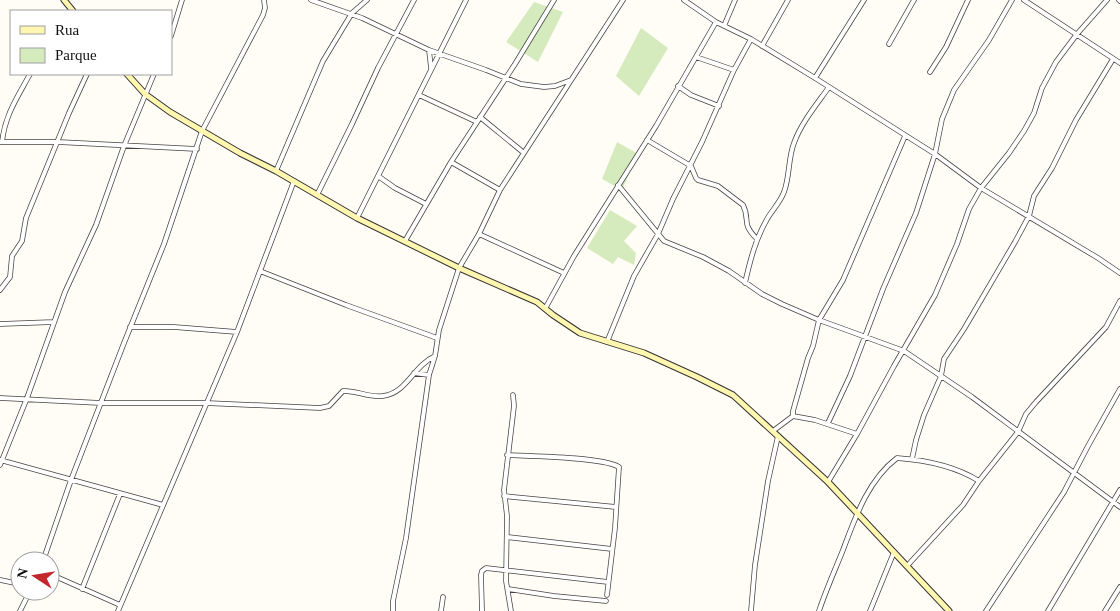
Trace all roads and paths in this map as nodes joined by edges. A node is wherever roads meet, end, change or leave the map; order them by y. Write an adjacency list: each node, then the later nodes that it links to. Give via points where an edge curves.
1 (64, 0): 19 (street)
2 (182, 0): 23 (street)
3 (264, 0): 51 (street, via 263,16)
4 (312, 0): 20 (street)
5 (366, 0): 20 (street)
6 (414, 0): 25 (street)
7 (466, 0): 30 (street)
8 (554, 0): 41 (street)
9 (623, 0): 43 (street)
10 (684, 0): 21 (street)
11 (735, 0): 22 (street)
12 (788, 0): 28 (street)
13 (864, 0): 42 (street)
14 (914, 0): 27 (street)
15 (968, 0): 36 (street)
16 (1012, 0): 59 (street, via 954,90 942,119)
17 (1024, 0): 24 (street)
18 (1108, 0): 24 (street)
19 (72, 10)
20 (352, 13): 25 (street); 62 (street, via 323,62)
21 (716, 22): 22 (street); 31 (street)
22 (724, 26): 26 (street)
23 (172, 33)
24 (1077, 34): 32 (street); 66 (street, via 1056,62 1024,131)
25 (395, 35): 29 (street); 68 (street)
26 (751, 39): 28 (street); 35 (street)
27 (889, 44)
28 (762, 46): 42 (street)
29 (429, 50): 30 (street); 34 (street)
30 (440, 55): 34 (street); 41 (street)
31 (696, 57): 35 (street); 44 (street)
32 (1113, 59): 33 (street); 70 (street, via 1034,196)
33 (1120, 63)
34 (432, 69): 47 (street)
35 (734, 70): 48 (street)
36 (930, 72)
37 (29, 75): 54 (street, via 8,116)
38 (87, 75): 55 (street)
39 (128, 75): 46 (street)
40 (154, 75): 46 (street)
41 (506, 77): 43 (street, via 533,87 555,86); 49 (street)
42 (815, 78): 45 (street)
43 (571, 80): 58 (street)
44 (678, 86): 48 (street); 53 (street)
45 (829, 87): 52 (street); 74 (street, via 799,130 789,159 786,189)
46 (145, 94): 51 (street); 56 (street)
47 (419, 95): 50 (street); 63 (street)
48 (719, 106): 61 (street)
49 (480, 117): 50 (street); 58 (street)
50 (477, 122): 60 (street)
51 (202, 131): 57 (street); 62 (street)
52 (905, 136): 59 (street); 84 (street, via 843,280)
53 (647, 140): 61 (street); 65 (street)
54 (1, 142): 55 (street)
55 (58, 142): 56 (street); 81 (street, via 26,218 22,241 12,256 10,277)
56 (124, 146): 57 (street); 85 (street, via 96,225)
57 (197, 149): 87 (street, via 164,244)
58 (524, 153): 67 (street)
59 (935, 154): 66 (street); 89 (street, via 916,214)
60 (451, 162): 67 (street); 69 (street)
61 (691, 166): 73 (street); 74 (street, via 698,180 718,186 743,205 746,227)
62 (276, 171): 64 (street)
63 (378, 176): 69 (street); 71 (street)
64 (294, 182): 68 (street); 77 (street)
65 (618, 185): 73 (street); 78 (street)
66 (981, 188): 70 (street); 92 (street, via 969,209 935,295)
67 (500, 190): 72 (street)
68 (317, 195): 71 (street)
69 (426, 204): 75 (street)
70 (1029, 216): 79 (street); 96 (street, via 964,329 947,352)
71 (357, 218): 75 (street)
72 (479, 234): 76 (street); 78 (street)
73 (658, 234): 80 (street, via 664,241 703,257); 91 (street, via 634,276)
74 (757, 239): 80 (street)
75 (405, 241): 76 (street)
76 (459, 268): 83 (street); 90 (street)
77 (260, 271): 88 (street); 90 (street)
78 (564, 273): 83 (street)
79 (1120, 273)
80 (746, 283): 84 (street)
81 (0, 290)
82 (1120, 302): 106 (street, via 1106,327 1026,414)
83 (546, 308): 91 (street, via 580,333)
84 (819, 320): 89 (street); 103 (street)
85 (54, 322): 86 (street); 100 (street)
86 (0, 324)
87 (130, 327): 88 (street); 101 (street)
88 (237, 332): 102 (street)
89 (866, 337): 92 (street); 104 (street)
90 (438, 338): 93 (street)
91 (607, 342): 105 (street, via 652,356 733,395)
92 (904, 352): 96 (street); 107 (street)
93 (435, 356): 94 (street, via 421,364); 95 (street)
94 (414, 374): 95 (street); 102 (street, via 400,389 390,394 375,396 343,391 325,407)
95 (429, 375): 140 (street)
96 (941, 376): 106 (street); 110 (street, via 924,415)
97 (1120, 390): 112 (street)
98 (513, 395): 109 (street)
99 (0, 398): 100 (street)
100 (27, 398): 101 (street); 111 (street)
101 (101, 403): 102 (street); 113 (street)
102 (206, 403): 120 (street)
103 (793, 416): 104 (street); 105 (street)
104 (828, 424): 107 (street)
105 (772, 432): 108 (street)
106 (1018, 432): 112 (street); 114 (street)
107 (858, 434): 115 (street)
108 (778, 436): 115 (street); 144 (street, via 768,481)
109 (507, 455): 118 (street); 121 (street, via 618,466)
110 (912, 460): 114 (street, via 957,470); 123 (street, via 897,458 890,463)
111 (0, 462): 113 (street)
112 (1074, 474): 119 (street); 148 (street)
113 (71, 480): 117 (street); 126 (street)
114 (979, 481): 128 (street, via 963,505)
115 (828, 482): 123 (street)
116 (1120, 490): 119 (street)
117 (120, 494): 120 (street); 132 (street)
118 (504, 496): 121 (street); 124 (street)
119 (1113, 502): 122 (street); 149 (street)
120 (163, 505): 138 (street)
121 (616, 507): 125 (street)
122 (1120, 507)
123 (857, 513): 127 (street); 145 (street)
124 (507, 537): 125 (street); 129 (street)
125 (612, 549): 131 (street)
126 (46, 551)
127 (894, 552): 128 (street); 146 (street)
128 (907, 566): 147 (street)
129 (506, 571): 131 (street); 134 (street); 142 (street, via 486,568 482,571)
130 (60, 578): 132 (street)
131 (608, 582): 135 (street)
132 (82, 588): 138 (street)
133 (1120, 588): 150 (street)
134 (508, 589): 137 (street); 143 (street)
135 (607, 595)
136 (443, 597): 141 (street)
137 (606, 601)
138 (120, 606): 139 (street)
139 (118, 611)
140 (393, 611)
141 (440, 611)
142 (482, 611)
143 (511, 611)
144 (751, 611)
145 (819, 611)
146 (870, 611)
147 (949, 611)
148 (986, 611)
149 (1048, 611)
150 (1105, 611)

